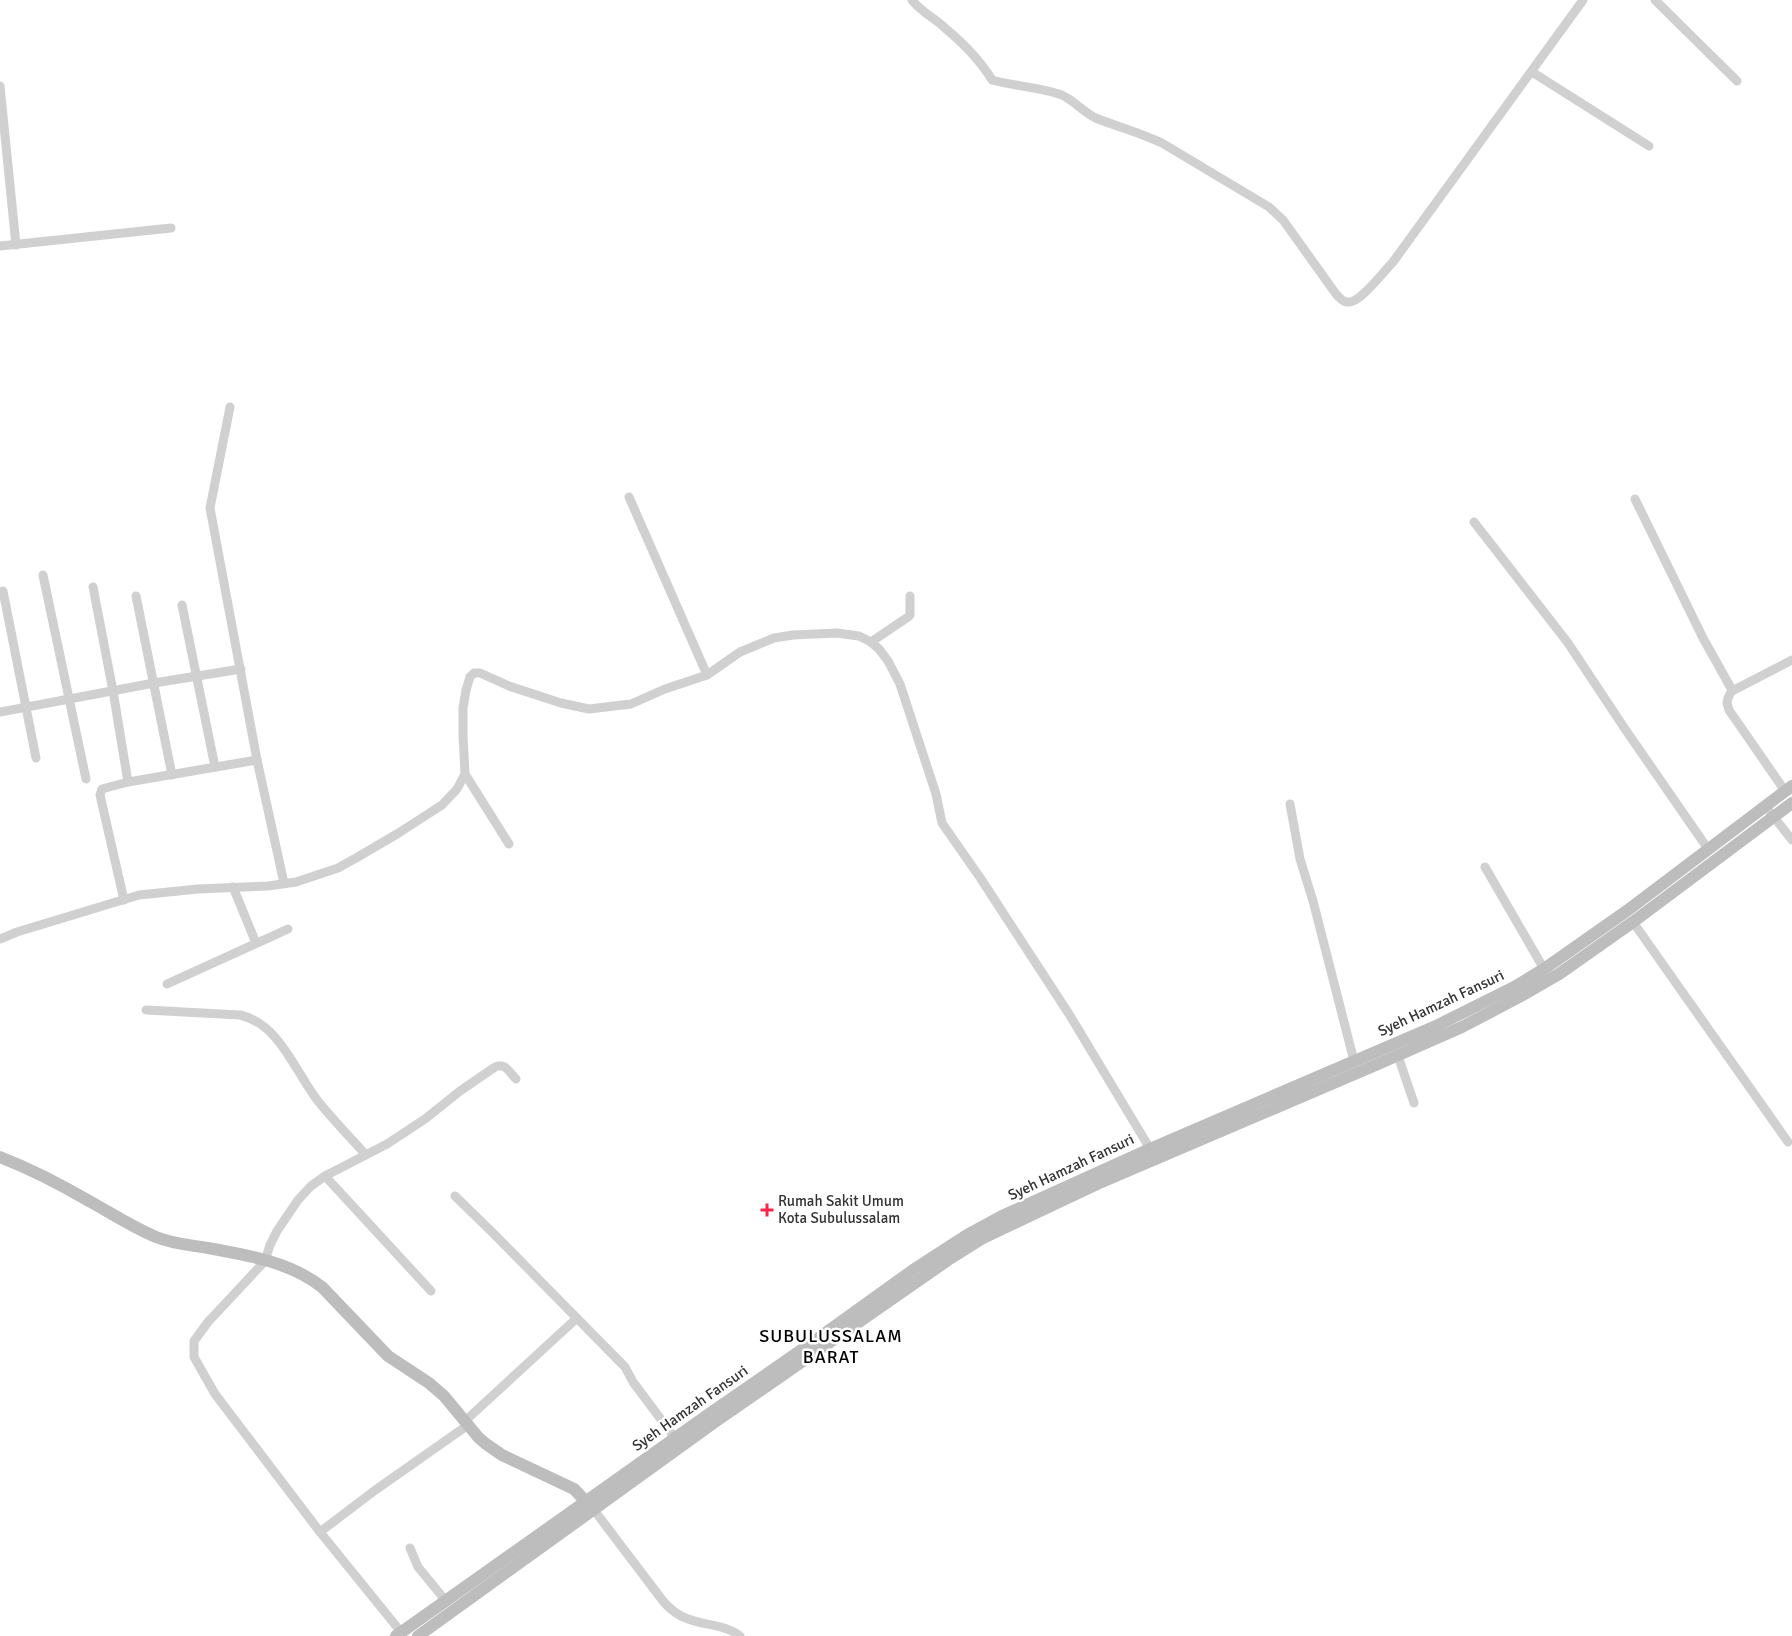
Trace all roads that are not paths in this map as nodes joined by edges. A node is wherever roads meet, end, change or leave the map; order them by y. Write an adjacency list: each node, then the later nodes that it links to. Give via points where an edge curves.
1 (912, 0): 4 (street, via 976,57 992,80 1067,98 1098,119 1162,143 1270,207 1345,302 1357,299 1393,262)
2 (1583, 0): 4 (street)
3 (1655, 0): 5 (street)
4 (1532, 72): 8 (street)
5 (1737, 82)
6 (0, 86): 7 (street)
7 (4, 146): 10 (street)
8 (1649, 146)
9 (171, 228): 10 (street)
10 (16, 245): 11 (street)
11 (0, 246)
12 (230, 406): 24 (street, via 210,508)
13 (629, 497): 25 (street)
14 (1635, 499): 28 (street)
15 (1474, 522): 47 (street, via 1568,643)
16 (43, 575): 30 (street)
17 (93, 587): 29 (street)
18 (3, 591): 31 (street)
19 (136, 596): 27 (street)
20 (910, 596): 22 (street, via 908,617)
21 (182, 605): 26 (street)
22 (871, 642): 25 (street, via 837,633 774,638 740,652); 65 (street, via 888,661 900,684 936,794 942,823 1069,1014)
23 (1792, 660): 28 (street)
24 (241, 670): 26 (street); 34 (street)
25 (707, 675): 37 (street, via 631,704 589,709 561,703 474,673 470,677 463,708)
26 (196, 676): 27 (street); 35 (street)
27 (154, 683): 29 (street); 36 (street)
28 (1732, 690): 40 (street, via 1727,703 1729,710)
29 (113, 691): 30 (street); 39 (street)
30 (70, 700): 31 (street); 38 (street)
31 (26, 708): 32 (street); 33 (street)
32 (0, 712)
33 (36, 758)
34 (257, 760): 35 (street); 49 (street)
35 (215, 767): 36 (street)
36 (172, 774): 39 (street)
37 (465, 774): 46 (street); 49 (street, via 446,801 397,834 338,868)
38 (86, 779)
39 (128, 782): 51 (street, via 104,788 100,795)
40 (1788, 788): 43 (main road, Syeh Hamzah Fansuri)
41 (1792, 803): 44 (main road, Syeh Hamzah Fansuri)
42 (1290, 804): 61 (street, via 1300,859)
43 (1766, 806): 44 (street); 47 (main road, Syeh Hamzah Fansuri)
44 (1773, 817): 45 (street); 52 (main road, Syeh Hamzah Fansuri)
45 (1792, 840)
46 (509, 844)
47 (1708, 849): 56 (main road, Syeh Hamzah Fansuri)
48 (1485, 867): 57 (street)
49 (284, 884): 50 (street)
50 (233, 887): 51 (street, via 152,893); 55 (street)
51 (124, 900): 54 (street)
52 (1633, 922): 56 (main road, Syeh Hamzah Fansuri); 64 (street)
53 (288, 929): 55 (street)
54 (0, 939)
55 (256, 943): 58 (street)
56 (1569, 959): 57 (main road, Syeh Hamzah Fansuri); 60 (main road, Syeh Hamzah Fansuri, via 1521,996)
57 (1544, 969): 61 (main road, Syeh Hamzah Fansuri, via 1436,1026)
58 (167, 984)
59 (146, 1010): 66 (street, via 251,1017 274,1037 316,1099)
60 (1398, 1056): 63 (street); 65 (main road, Syeh Hamzah Fansuri)
61 (1354, 1061): 65 (main road, Syeh Hamzah Fansuri)
62 (516, 1078): 66 (street, via 500,1064 425,1119)
63 (1414, 1103)
64 (1788, 1142)
65 (1152, 1154): 70 (main road, Syeh Hamzah Fansuri, via 1002,1216)
66 (366, 1155): 68 (street)
67 (0, 1156): 71 (main road, via 48,1178 138,1230 158,1238)
68 (325, 1176): 71 (street, via 298,1200 273,1238); 72 (street)
69 (454, 1196): 73 (street)
70 (947, 1254): 75 (main road, Syeh Hamzah Fansuri, via 913,1270); 76 (main road, Syeh Hamzah Fansuri, via 715,1422)
71 (265, 1261): 74 (main road, via 298,1272 322,1287 380,1349 437,1389); 77 (street, via 197,1335 194,1357 215,1394)
72 (430, 1291)
73 (577, 1318): 74 (street); 75 (street, via 625,1366 633,1382)
74 (467, 1423): 76 (main road, via 494,1450 574,1489); 77 (street)
75 (675, 1438): 76 (main road, Syeh Hamzah Fansuri)
76 (591, 1506): 79 (main road, Syeh Hamzah Fansuri); 81 (main road, Syeh Hamzah Fansuri); 82 (street, via 670,1608 694,1621 726,1627)
77 (320, 1532): 80 (street)
78 (410, 1548): 79 (street, via 418,1567)
79 (446, 1601): 80 (main road, Syeh Hamzah Fansuri)
80 (398, 1634)
81 (418, 1636)
82 (740, 1636)

